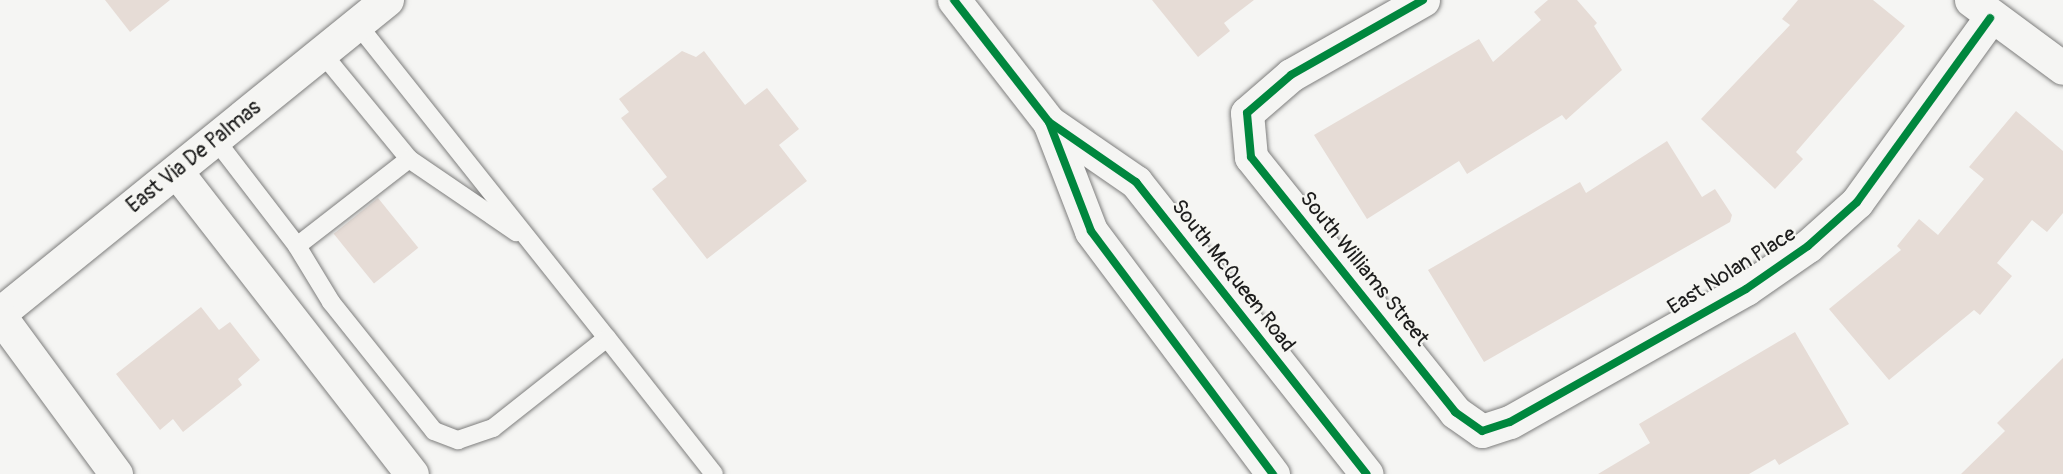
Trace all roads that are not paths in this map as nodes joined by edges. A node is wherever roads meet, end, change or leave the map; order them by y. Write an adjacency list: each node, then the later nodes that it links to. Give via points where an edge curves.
1 (387, 0): 5 (street, East Via De Palmas)
2 (954, 0): 8 (street, South McQueen Road)
3 (1423, 0): 16 (street, South Williams Street, via 1291,75 1247,113 1251,157 1455,412)
4 (1980, 9): 7 (street); 16 (street, East Nolan Place, via 1857,202 1808,246 1736,295 1510,422)
5 (357, 24): 6 (street, East Via De Palmas); 12 (lane)
6 (322, 53): 9 (street, East Via De Palmas); 10 (lane)
7 (2063, 68)
8 (1049, 122): 20 (street, South McQueen Road, via 1091,231); 21 (street, South McQueen Road, via 1136,182)
9 (215, 139): 11 (street, East Via De Palmas); 13 (lane)
10 (409, 159): 12 (lane, via 454,194); 13 (lane)
11 (176, 171): 14 (street, East Via De Palmas); 19 (street)
12 (528, 239): 15 (lane)
13 (297, 246): 15 (lane, via 331,302 434,431 458,440 493,428)
14 (0, 315): 18 (street)
15 (607, 338): 17 (lane)
16 (1482, 431)
17 (705, 471)
18 (116, 474)
19 (412, 474)
20 (1273, 474)
21 (1367, 474)

